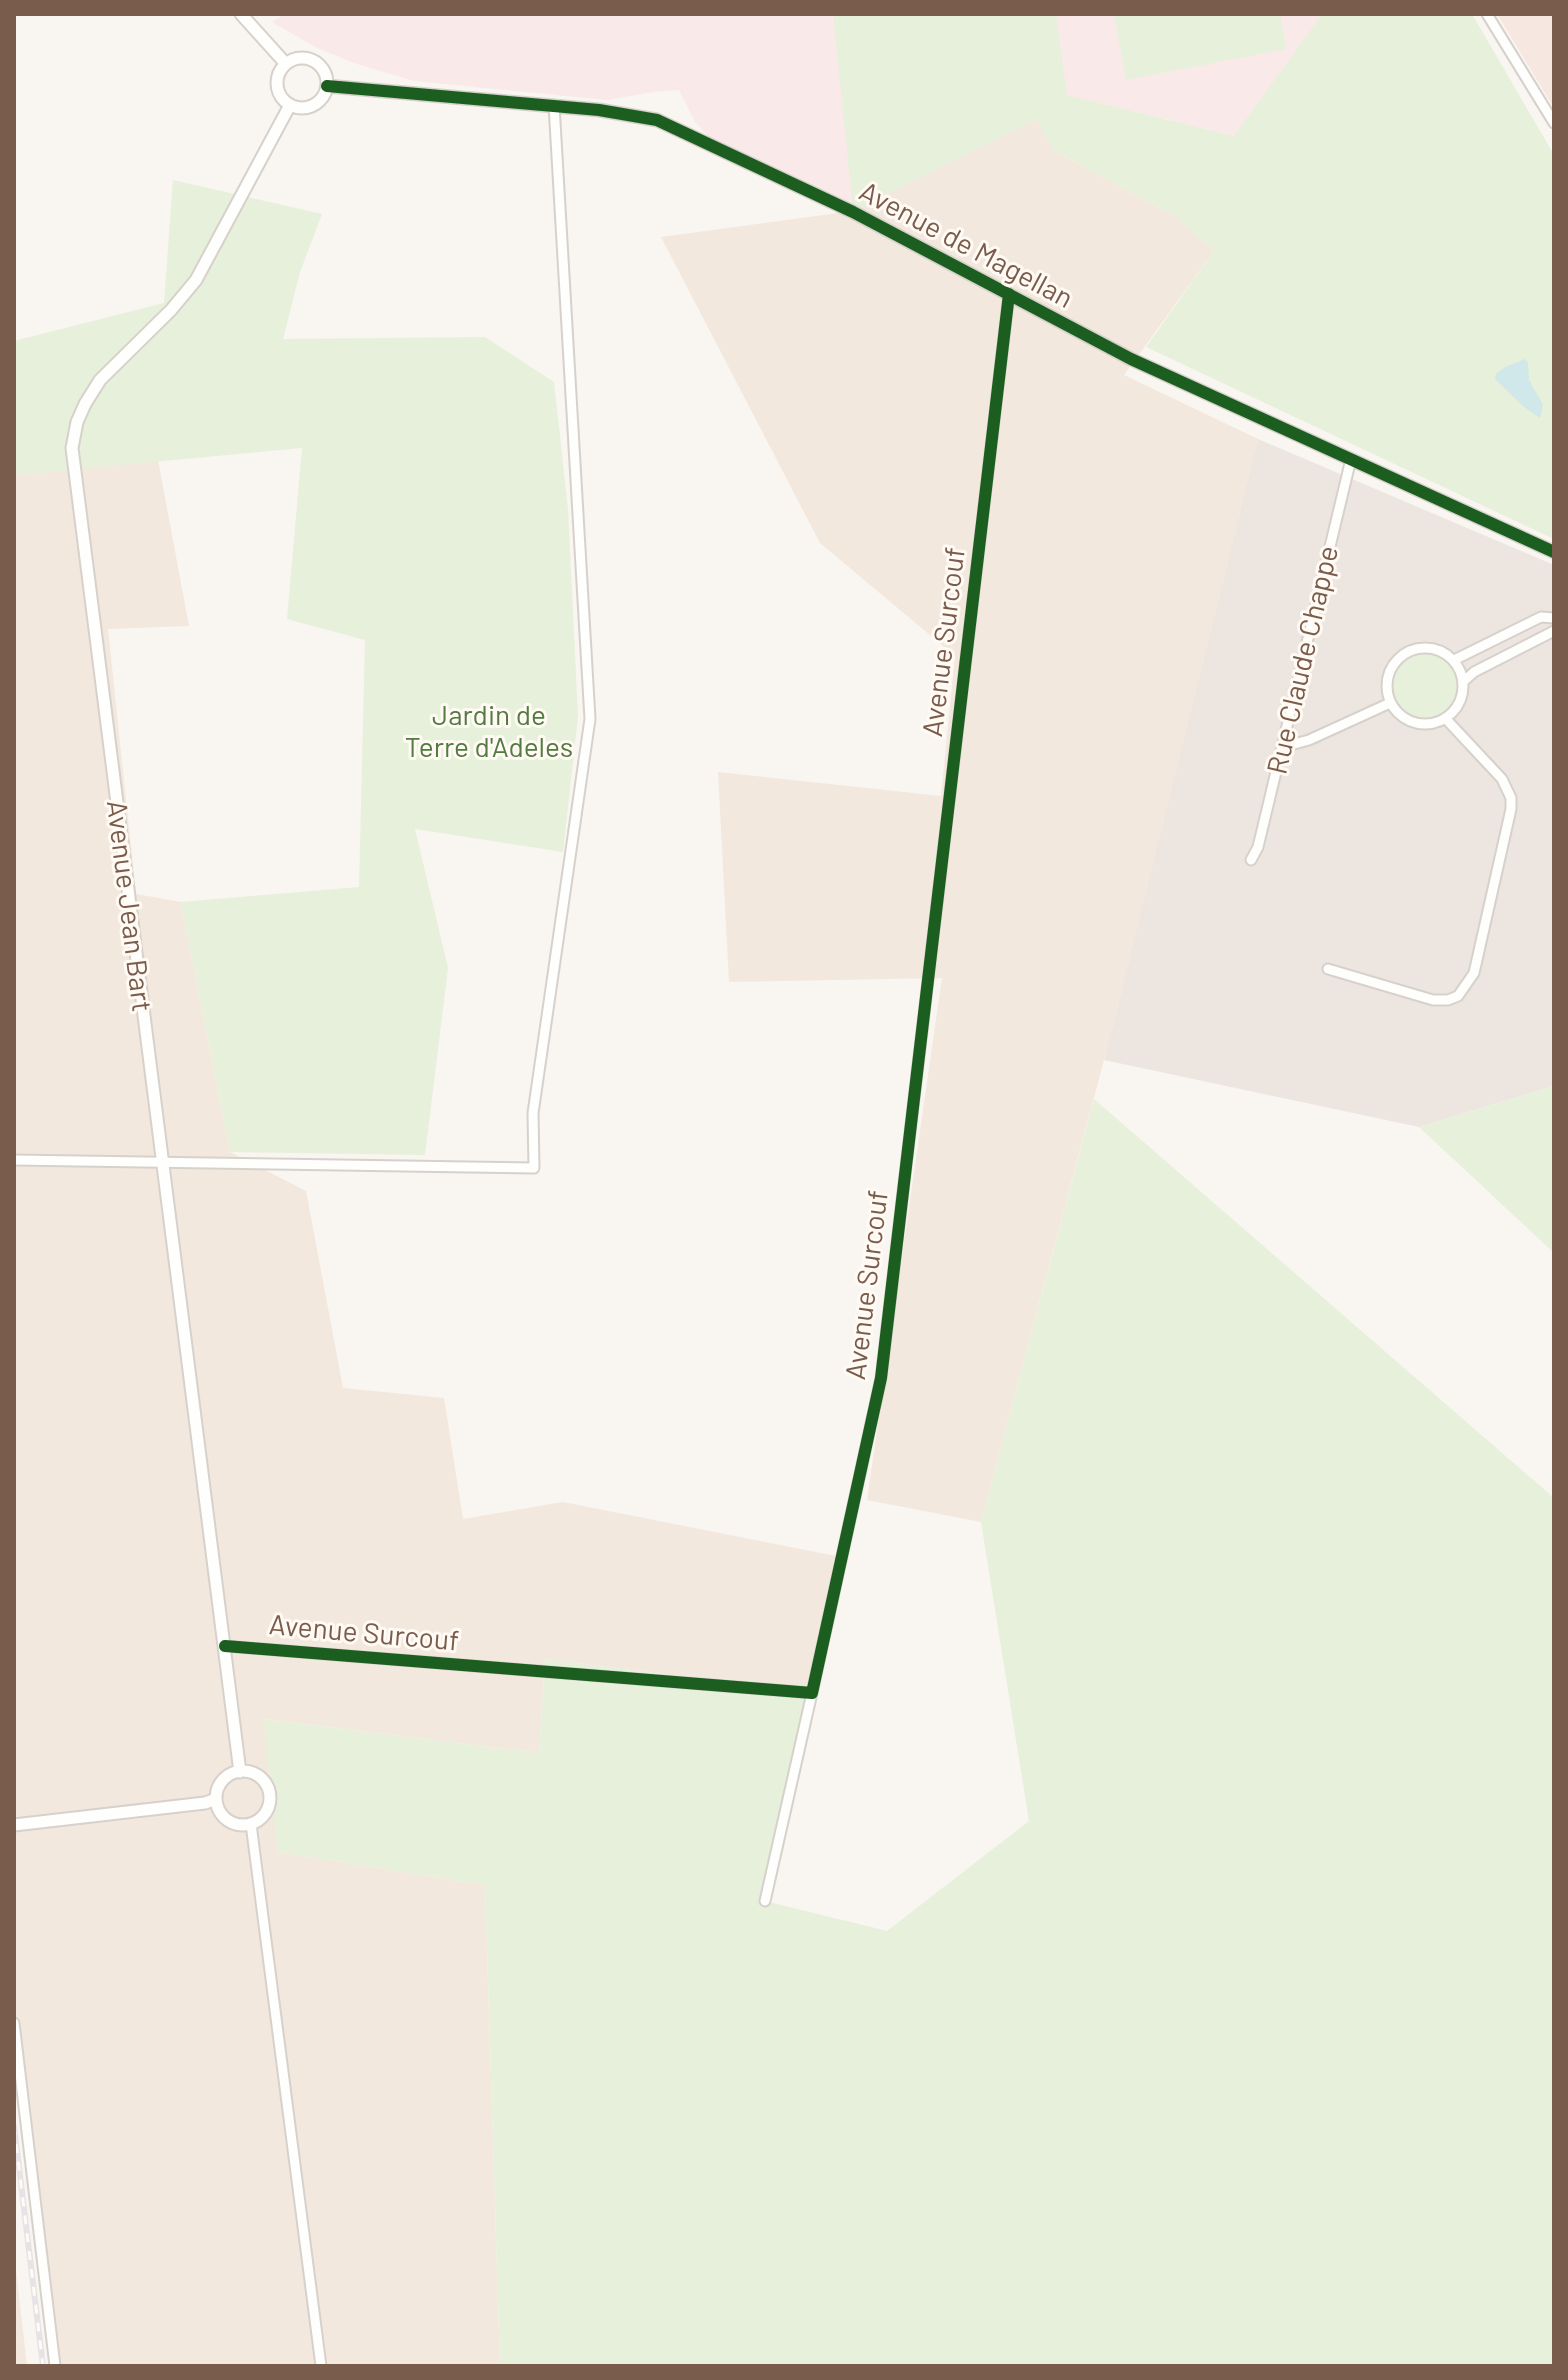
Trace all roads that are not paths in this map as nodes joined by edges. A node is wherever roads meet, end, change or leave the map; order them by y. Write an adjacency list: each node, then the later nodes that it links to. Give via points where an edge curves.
1 (241, 14): 3 (street)
2 (1487, 14): 7 (street)
3 (286, 64): 4 (street, via 302,58 317,63); 5 (street, via 277,86)
4 (327, 86): 5 (street, via 313,106); 6 (street, Avenue de Magellan)
5 (290, 105): 21 (street, Avenue Jean Bart, via 196,280 100,380 77,422 72,448)
6 (554, 105): 8 (street, Avenue de Magellan, via 638,115 681,130); 21 (street, via 590,719 533,1113 534,1168)
7 (1554, 123)
8 (1009, 294): 9 (street, Avenue de Magellan, via 1131,359); 23 (street, Avenue Surcouf, via 881,1378)
9 (1351, 459): 10 (street, Avenue de Magellan); 17 (street, Rue Claude Chappe)
10 (1554, 552)
11 (1554, 618): 13 (street, via 1541,617)
12 (1554, 631): 14 (street)
13 (1454, 660): 14 (street); 15 (street, via 1426,647 1407,651 1393,664 1386,682)
14 (1464, 681): 16 (street, via 1457,705)
15 (1390, 703): 16 (street, via 1408,720 1427,724); 17 (street)
16 (1445, 718): 19 (street, via 1502,779 1511,798 1474,973 1458,996 1433,1000)
17 (1283, 747): 18 (street, Rue Claude Chappe)
18 (1251, 860)
19 (1328, 969)
20 (14, 1160): 21 (street)
21 (162, 1164): 22 (street, Avenue Jean Bart)
22 (225, 1646): 23 (street, Avenue Surcouf); 24 (street, Avenue Jean Bart)
23 (812, 1693): 28 (street)
24 (240, 1772): 25 (street, via 220,1784); 26 (street, via 257,1775 270,1797 265,1814)
25 (216, 1799): 26 (street, via 227,1821); 27 (street)
26 (251, 1824): 31 (street)
27 (14, 1825)
28 (765, 1901)
29 (14, 2023): 30 (street)
30 (55, 2366)
31 (321, 2366)

